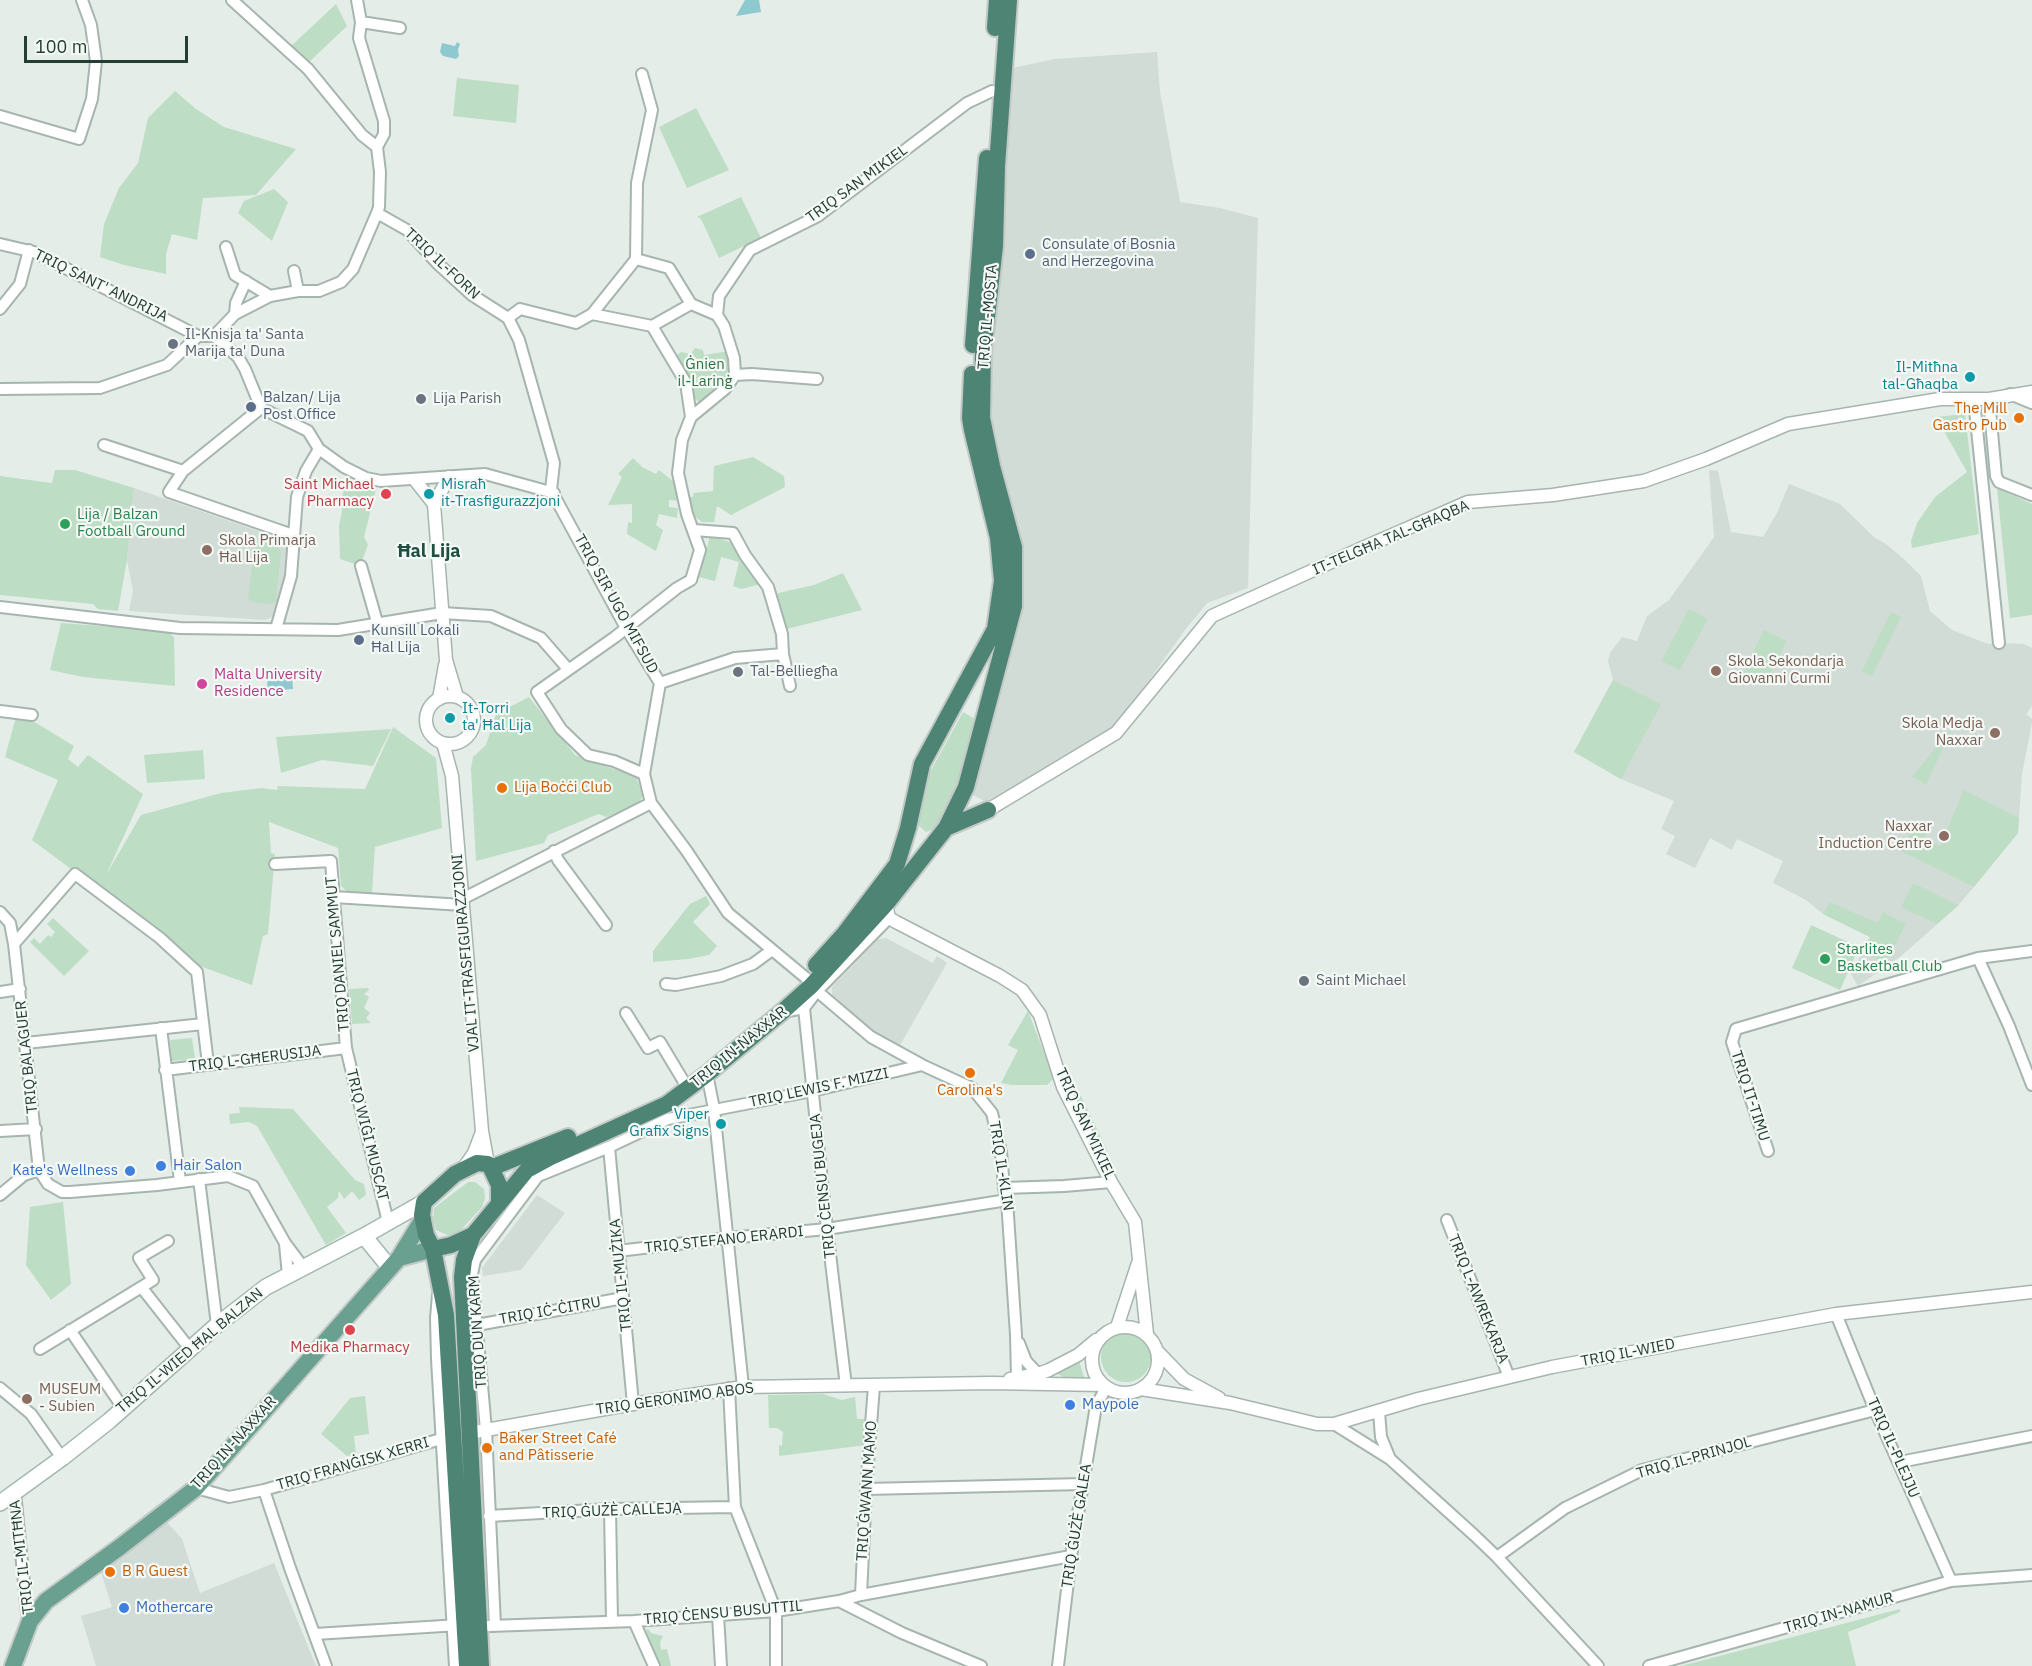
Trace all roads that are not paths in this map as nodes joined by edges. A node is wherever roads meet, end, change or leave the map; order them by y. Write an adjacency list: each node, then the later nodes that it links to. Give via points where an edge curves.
1 (82, 0): 10 (street, via 91,25 96,61 92,99 79,139)
2 (232, 0): 11 (street, via 308,69 362,135)
3 (357, 0): 6 (street)
4 (997, 0): 9 (highway, TRIQ IL-MOSTA)
5 (1009, 0): 56 (highway, TRIQ IL-MOSTA, via 982,418 1014,547 1014,606)
6 (361, 22): 7 (street); 11 (street, via 358,38 384,121 384,134)
7 (400, 28)
8 (642, 74): 16 (street, via 652,110 637,183)
9 (992, 91): 25 (street, TRIQ SAN MIKIEL, via 967,103 818,216 750,250 719,296); 56 (highway, TRIQ IL-MOSTA, via 970,418 998,538)
10 (0, 116)
11 (377, 147): 12 (street)
12 (377, 213): 19 (street, via 352,269 341,282 319,291); 26 (street, TRIQ IL-FORN, via 407,230 472,295)
13 (0, 244): 15 (street, TRIQ SANT' ANDRIJA)
14 (226, 248): 18 (street, via 235,275)
15 (28, 250): 22 (street, via 20,284); 28 (street, TRIQ SANT' ANDRIJA)
16 (636, 259): 21 (street, via 669,268); 24 (street)
17 (294, 271): 19 (street)
18 (246, 281): 20 (street); 23 (street, via 236,303)
19 (298, 291): 20 (street)
20 (270, 296): 23 (street)
21 (691, 304): 25 (street); 27 (street)
22 (0, 309)
23 (236, 314): 29 (street)
24 (592, 314): 26 (street, via 576,323 520,309); 27 (street)
25 (717, 315): 30 (street, via 734,358)
26 (508, 318): 45 (street, via 519,340 554,463)
27 (652, 326): 39 (street, via 686,383)
28 (198, 336): 29 (street); 32 (street, via 167,365 100,388)
29 (214, 336): 38 (street, via 238,357)
30 (735, 375): 31 (street); 39 (street, via 725,389)
31 (817, 379)
32 (0, 389)
33 (2032, 392): 34 (street, IT-TELGĦA TAL-GĦAQBA)
34 (2010, 394): 35 (street, IT-TELGĦA TAL-GĦAQBA); 37 (street)
35 (1989, 399): 36 (street, IT-TELGĦA TAL-GĦAQBA); 46 (street, via 1996,476 1999,482)
36 (1974, 400): 57 (street); 75 (street, IT-TELGĦA TAL-GĦAQBA, via 1940,399 1788,424 1644,481 1553,495 1468,502 1212,616 1116,733)
37 (2032, 403)
38 (261, 408): 41 (street, via 308,431); 42 (street)
39 (691, 417): 48 (street, via 682,440 678,473)
40 (104, 445): 42 (street)
41 (319, 449): 44 (street, via 366,478); 49 (street, via 297,497)
42 (183, 471): 49 (street, via 169,492)
43 (449, 477): 44 (street); 45 (street, via 485,474); 47 (street)
44 (415, 480): 47 (street)
45 (554, 493): 54 (street, TRIQ SIR UGO MIFSUD)
46 (2032, 495)
47 (434, 504): 52 (street, VJAL IT-TRASFIGURAZZJONI)
48 (694, 530): 54 (street, via 700,550 692,580); 58 (street, via 733,533 768,587 782,634)
49 (293, 535): 55 (street, via 291,576)
50 (361, 566): 53 (street)
51 (0, 607): 55 (street, via 180,628)
52 (442, 613): 53 (street); 59 (street, VJAL IT-TRASFIGURAZZJONI); 60 (street, via 491,615 541,638)
53 (377, 622): 55 (street, via 338,630)
54 (626, 628): 60 (street); 61 (street, TRIQ SIR UGO MIFSUD)
55 (276, 629)
56 (1002, 629): 65 (highway, TRIQ IN-NAXXAR); 66 (highway, TRIQ IN-NAXXAR)
57 (1999, 642)
58 (783, 654): 61 (street, via 735,658); 62 (street)
59 (446, 660): 63 (street, VJAL IT-TRASFIGURAZZJONI); 64 (street, VJAL IT-TRASFIGURAZZJONI)
60 (568, 669): 71 (street, via 537,692 561,729 588,755)
61 (660, 683): 71 (street, TRIQ SIR UGO MIFSUD)
62 (790, 686)
63 (457, 697): 64 (street); 69 (street, VJAL IT-TRASFIGURAZZJONI, via 467,703 474,717 471,732)
64 (439, 699): 70 (street, VJAL IT-TRASFIGURAZZJONI, via 428,710 426,720 430,734)
65 (956, 704): 66 (highway, via 968,697 975,698); 76 (highway, TRIQ IN-NAXXAR, via 922,765)
66 (987, 710): 73 (highway, TRIQ IN-NAXXAR)
67 (0, 711): 68 (street)
68 (32, 715)
69 (459, 742): 70 (street); 72 (street, VJAL IT-TRASFIGURAZZJONI)
70 (443, 743): 72 (street, VJAL IT-TRASFIGURAZZJONI)
71 (644, 774): 74 (street, TRIQ SIR UGO MIFSUD)
72 (452, 776): 81 (street, VJAL IT-TRASFIGURAZZJONI)
73 (966, 787): 75 (highway, via 975,806); 77 (highway, TRIQ IN-NAXXAR)
74 (651, 803): 78 (street); 86 (street, TRIQ SIR UGO MIFSUD, via 728,913)
75 (988, 810): 77 (highway)
76 (908, 828): 77 (highway, via 910,837 925,843); 90 (highway, TRIQ IN-NAXXAR, via 897,864 844,934)
77 (943, 833): 83 (highway, TRIQ IN-NAXXAR, via 886,904)
78 (554, 851): 81 (street); 84 (street)
79 (275, 864): 80 (street, TRIQ DANIEL SAMMUT, via 331,861)
80 (334, 897): 81 (street); 99 (street, TRIQ DANIEL SAMMUT)
81 (462, 902): 110 (street, VJAL IT-TRASFIGURAZZJONI)
82 (0, 912): 85 (street, TRIQ BALAGUER, via 10,922)
83 (885, 921): 90 (highway, TRIQ IN-NAXXAR); 119 (street, TRIQ SAN MIKIEL, via 1000,975 1022,990 1040,1015 1063,1087)
84 (606, 925)
85 (14, 944): 91 (street, TRIQ BALAGUER); 96 (street, via 75,874 160,938 197,972)
86 (772, 950): 89 (street, via 753,964 721,976); 90 (street, TRIQ SIR UGO MIFSUD)
87 (2032, 951): 88 (street)
88 (1978, 958): 105 (street); 112 (street, TRIQ IT-TIMU, via 1736,1029 1732,1042)
89 (666, 984)
90 (812, 985): 93 (street, TRIQ IN-NAXXAR); 94 (highway, TRIQ IN-NAXXAR); 101 (street, TRIQ IL-KLIN, via 871,1037); 104 (highway, TRIQ IN-NAXXAR)
91 (20, 989): 92 (street); 98 (street, TRIQ BALAGUER)
92 (0, 992)
93 (804, 1008): 94 (street); 106 (street, TRIQ ĊENSU BUGEJA)
94 (782, 1012): 103 (highway, TRIQ IN-NAXXAR)
95 (626, 1014): 104 (street, via 648,1048 660,1042)
96 (203, 1024): 97 (street); 100 (street)
97 (161, 1028): 98 (street); 102 (street)
98 (26, 1043): 108 (street, TRIQ BALAGUER)
99 (346, 1048): 100 (street, TRIQ L-GĦERUSIJA); 127 (street, TRIQ WIĠI MUSCAT)
100 (208, 1064): 102 (street, TRIQ L-GĦERUSIJA)
101 (922, 1065): 106 (street, TRIQ LEWIS F. MIZZI); 120 (street, TRIQ IL-KLIN, via 972,1088 992,1113)
102 (165, 1070): 118 (street)
103 (707, 1074): 107 (street); 113 (highway, TRIQ IN-NAXXAR, via 667,1104)
104 (684, 1082): 114 (highway, TRIQ IN-NAXXAR, via 621,1115)
105 (2032, 1085)
106 (812, 1091): 107 (street, TRIQ LEWIS F. MIZZI); 128 (street, TRIQ ĊENSU BUGEJA)
107 (714, 1109): 111 (street, TRIQ DUN KARM, via 668,1119); 131 (street)
108 (36, 1129): 109 (street); 116 (street, TRIQ BALAGUER)
109 (0, 1131)
110 (482, 1131): 114 (street, VJAL IT-TRASFIGURAZZJONI); 115 (street, VJAL IT-TRASFIGURAZZJONI, via 474,1153)
111 (609, 1147): 135 (street, TRIQ IL-MUŻIKA); 147 (street, TRIQ DUN KARM, via 538,1176 489,1241 475,1260 472,1274)
112 (1768, 1151)
113 (551, 1157): 124 (highway, TRIQ IN-NAXXAR, via 527,1170); 140 (highway, via 532,1173 471,1257)
114 (490, 1166): 115 (highway, TRIQ IN-NAXXAR, via 477,1163); 124 (highway, via 499,1185)
115 (462, 1169): 123 (highway)
116 (39, 1170): 118 (street, via 48,1184 62,1192); 121 (street, via 24,1175)
117 (199, 1179): 118 (street); 133 (street, via 228,1176 253,1186); 146 (street)
118 (180, 1181)
119 (1112, 1182): 120 (street); 136 (street, TRIQ SAN MIKIEL, via 1135,1222)
120 (1004, 1188): 122 (street, TRIQ IL-KLIN)
121 (0, 1195)
122 (1007, 1200): 128 (street, TRIQ STEFANO ERARDI); 151 (street, TRIQ IL-KLIN)
123 (424, 1202): 125 (highway, TRIQ IN-NAXXAR); 127 (main road, TRIQ IL-WIED ĦAL BALZAN)
124 (499, 1204): 129 (highway, TRIQ IN-NAXXAR)
125 (423, 1219): 134 (highway, TRIQ IN-NAXXAR); 137 (main road, TRIQ IN-NAXXAR)
126 (1447, 1220): 158 (street, TRIQ L-AWREKARJA)
127 (388, 1222): 130 (main road, TRIQ IL-WIED ĦAL BALZAN)
128 (827, 1229): 131 (street, TRIQ STEFANO ERARDI); 160 (street, TRIQ ĊENSU BUGEJA)
129 (473, 1235): 134 (highway, TRIQ IN-NAXXAR); 140 (highway, TRIQ DUN KARM, via 464,1260)
130 (364, 1236): 137 (main road); 138 (main road, TRIQ IL-WIED ĦAL BALZAN)
131 (728, 1238): 135 (street, TRIQ STEFANO ERARDI); 163 (street)
132 (168, 1241): 142 (street, via 139,1258 153,1280)
133 (285, 1243): 138 (street); 139 (street)
134 (433, 1249): 137 (main road, TRIQ IN-NAXXAR); 141 (highway, TRIQ DUN KARM)
135 (618, 1251): 144 (street, TRIQ IL-MUŻIKA)
136 (1140, 1259): 148 (street, TRIQ SAN MIKIEL); 150 (street, TRIQ SAN MIKIEL)
137 (395, 1263): 180 (main road, TRIQ IN-NAXXAR)
138 (303, 1267): 139 (main road, TRIQ IL-WIED ĦAL BALZAN)
139 (288, 1275): 146 (main road, TRIQ IL-WIED ĦAL BALZAN)
140 (462, 1282): 173 (highway, TRIQ DUN KARM)
141 (439, 1285): 175 (street, TRIQ DUN KARM, via 436,1318); 199 (highway, TRIQ DUN KARM, via 446,1315)
142 (142, 1288): 149 (street); 154 (street)
143 (2032, 1292): 145 (street, TRIQ IL-WIED)
144 (624, 1298): 147 (street, TRIQ IĊ-ĊITRU); 168 (street, TRIQ IL-MUŻIKA)
145 (1836, 1314): 158 (street, TRIQ IL-WIED); 170 (street, TRIQ IL-PLEJJU)
146 (217, 1325): 154 (main road, TRIQ IL-WIED ĦAL BALZAN)
147 (477, 1325): 173 (street, TRIQ DUN KARM)
148 (1117, 1327): 150 (street, via 1133,1327); 152 (street)
149 (70, 1330): 153 (street); 169 (street)
150 (1148, 1334): 155 (street)
151 (1016, 1335): 156 (street, TRIQ IL-KLIN, via 1026,1361); 157 (street, TRIQ IL-KLIN)
152 (1100, 1337): 156 (street, TRIQ GERONIMO ABOS, via 1078,1355); 162 (street, via 1092,1367)
153 (40, 1349)
154 (190, 1349): 169 (main road, TRIQ IL-WIED ĦAL BALZAN)
155 (1158, 1352): 166 (street, via 1157,1372); 167 (street, TRIQ IL-WIED, via 1184,1379)
156 (1038, 1374): 157 (street, TRIQ GERONIMO ABOS)
157 (1017, 1377): 159 (street, TRIQ GERONIMO ABOS)
158 (1509, 1377): 171 (street, TRIQ IL-WIED)
159 (991, 1383): 161 (street, TRIQ GERONIMO ABOS); 162 (street, TRIQ GERONIMO ABOS)
160 (846, 1386): 161 (street, TRIQ GERONIMO ABOS); 163 (street, TRIQ GERONIMO ABOS)
161 (874, 1386): 181 (street, TRIQ ĠWANN MAMO)
162 (1105, 1386): 166 (street, via 1127,1394); 179 (street, TRIQ ĠUŻÈ GALEA, via 1096,1406)
163 (743, 1387): 165 (street, TRIQ GERONIMO ABOS)
164 (0, 1388): 176 (street, via 31,1414)
165 (729, 1388): 168 (street, TRIQ GERONIMO ABOS); 185 (street)
166 (1141, 1389): 167 (street, TRIQ IL-WIED)
167 (1230, 1403): 172 (street, TRIQ IL-WIED, via 1317,1424)
168 (633, 1404): 173 (street, TRIQ GERONIMO ABOS)
169 (123, 1408): 176 (main road, TRIQ IL-WIED ĦAL BALZAN)
170 (1875, 1410): 178 (street, TRIQ IL-PLEJJU); 189 (street, TRIQ IL-PRINJOL, via 1642,1470 1565,1508)
171 (1379, 1412): 172 (street, TRIQ IL-WIED); 177 (street, via 1381,1437)
172 (1334, 1424): 177 (street)
173 (478, 1432): 187 (street, TRIQ DUN KARM); 199 (highway, TRIQ DUN KARM)
174 (2032, 1436): 178 (street)
175 (441, 1439): 182 (street, TRIQ FRANĠISK XERRI); 199 (street, TRIQ DUN KARM)
176 (62, 1458): 183 (main road, TRIQ IL-WIED ĦAL BALZAN)
177 (1390, 1459): 189 (street)
178 (1899, 1462): 191 (street, TRIQ IL-PLEJJU)
179 (1083, 1484): 181 (street); 188 (street, TRIQ ĠUŻÈ GALEA)
180 (196, 1488): 182 (street, TRIQ FRANĠISK XERRI, via 229,1497); 196 (main road, TRIQ IN-NAXXAR, via 46,1601)
181 (866, 1489): 192 (street, TRIQ ĠWANN MAMO)
182 (264, 1490): 200 (street)
183 (15, 1492): 184 (main road, TRIQ IL-WIED ĦAL BALZAN); 196 (street, TRIQ IL-MITĦNA)
184 (0, 1503)
185 (735, 1507): 186 (street, TRIQ ĠUŻÈ CALLEJA); 194 (street)
186 (610, 1509): 187 (street, TRIQ ĠUŻÈ CALLEJA); 197 (street)
187 (489, 1516): 199 (street, TRIQ DUN KARM)
188 (1071, 1556): 192 (street, TRIQ ĊENSU BUSUTTIL); 211 (street, TRIQ ĠUŻÈ GALEA)
189 (1497, 1557): 212 (street)
190 (2032, 1575): 191 (street, TRIQ IN-NAMUR)
191 (1951, 1581): 213 (street, TRIQ IN-NAMUR)
192 (861, 1595): 193 (street, TRIQ ĊENSU BUSUTTIL)
193 (838, 1601): 194 (street, TRIQ ĊENSU BUSUTTIL); 201 (street)
194 (776, 1611): 195 (street, TRIQ ĊENSU BUSUTTIL); 209 (street)
195 (718, 1615): 198 (street, TRIQ ĊENSU BUSUTTIL); 208 (street)
196 (30, 1621): 202 (main road, TRIQ IN-NAXXAR)
197 (612, 1621): 198 (street, TRIQ ĊENSU BUSUTTIL); 199 (street, TRIQ ĊENSU BUSUTTIL)
198 (634, 1621): 207 (street)
199 (473, 1626): 200 (street, TRIQ ĊENSU BUSUTTIL); 204 (street, TRIQ DUN KARM); 205 (highway, TRIQ DUN KARM); 206 (highway, TRIQ DUN KARM)
200 (315, 1634): 203 (street)
201 (966, 1663): 210 (street)
202 (13, 1666)
203 (326, 1666)
204 (455, 1666)
205 (467, 1666)
206 (481, 1666)
207 (654, 1666)
208 (721, 1666)
209 (776, 1666)
210 (981, 1666)
211 (1058, 1666)
212 (1598, 1666)
213 (1649, 1666)

